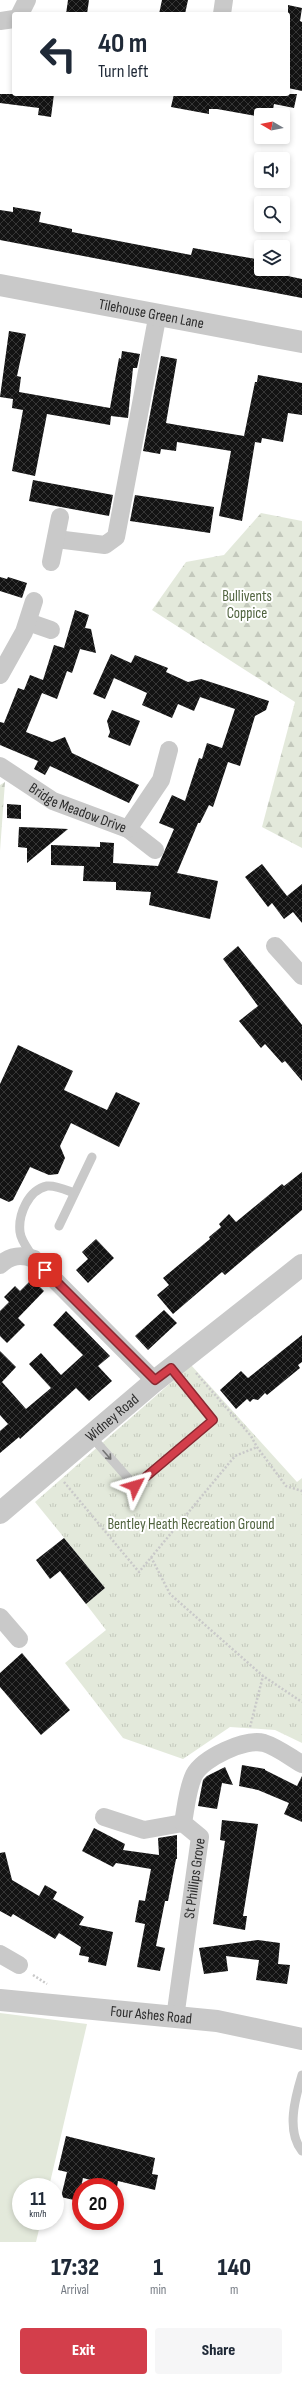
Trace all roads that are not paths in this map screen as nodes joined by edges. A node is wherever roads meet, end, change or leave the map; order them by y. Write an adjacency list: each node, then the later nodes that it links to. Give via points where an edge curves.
1 (27, 0): 3 (street)
2 (224, 0): 4 (street)
3 (21, 12)
4 (222, 12)
5 (12, 19): 6 (street)
6 (0, 21)
7 (0, 285): 8 (street, Tilehouse Green Lane)
8 (158, 314): 9 (street, Tilehouse Green Lane); 11 (street, via 116,537 105,545)
9 (302, 342)
10 (60, 517): 11 (street)
11 (56, 539): 12 (street)
12 (51, 562)
13 (34, 601): 14 (street)
14 (28, 622): 15 (street); 16 (street)
15 (51, 630)
16 (0, 675)
17 (169, 750): 19 (street, via 161,780)
18 (0, 766): 19 (street, Bridge Meadow Drive, via 53,801)
19 (128, 829): 20 (street, Bridge Meadow Drive)
20 (155, 850)
21 (276, 946): 22 (street)
22 (302, 974)
23 (92, 1157): 24 (lane)
24 (74, 1193): 25 (lane); 26 (lane, via 46,1186 26,1203 21,1216 20,1232)
25 (59, 1226)
26 (34, 1260): 28 (street, via 23,1254 14,1256); 29 (street)
27 (302, 1264): 29 (street, Widney Road)
28 (0, 1265)
29 (172, 1372): 30 (street, Widney Road); 30 (lane, one-way to 29, via 135,1486 213,1420)
30 (91, 1436): 31 (street, Widney Road)
31 (0, 1513)
32 (0, 1617): 33 (street)
33 (19, 1639)
34 (302, 1764): 36 (street, St Phillips Grove, via 264,1743 247,1742 220,1752 195,1773 188,1791)
35 (104, 1817): 36 (street, via 144,1830)
36 (183, 1823): 38 (street, St Phillips Grove, via 200,1837)
37 (0, 2000): 38 (street, Four Ashes Road)
38 (175, 2018): 39 (street, Four Ashes Road, via 217,2021)
39 (302, 2039)
40 (302, 2075): 41 (lane, via 293,2117 295,2140)
41 (302, 2151)

